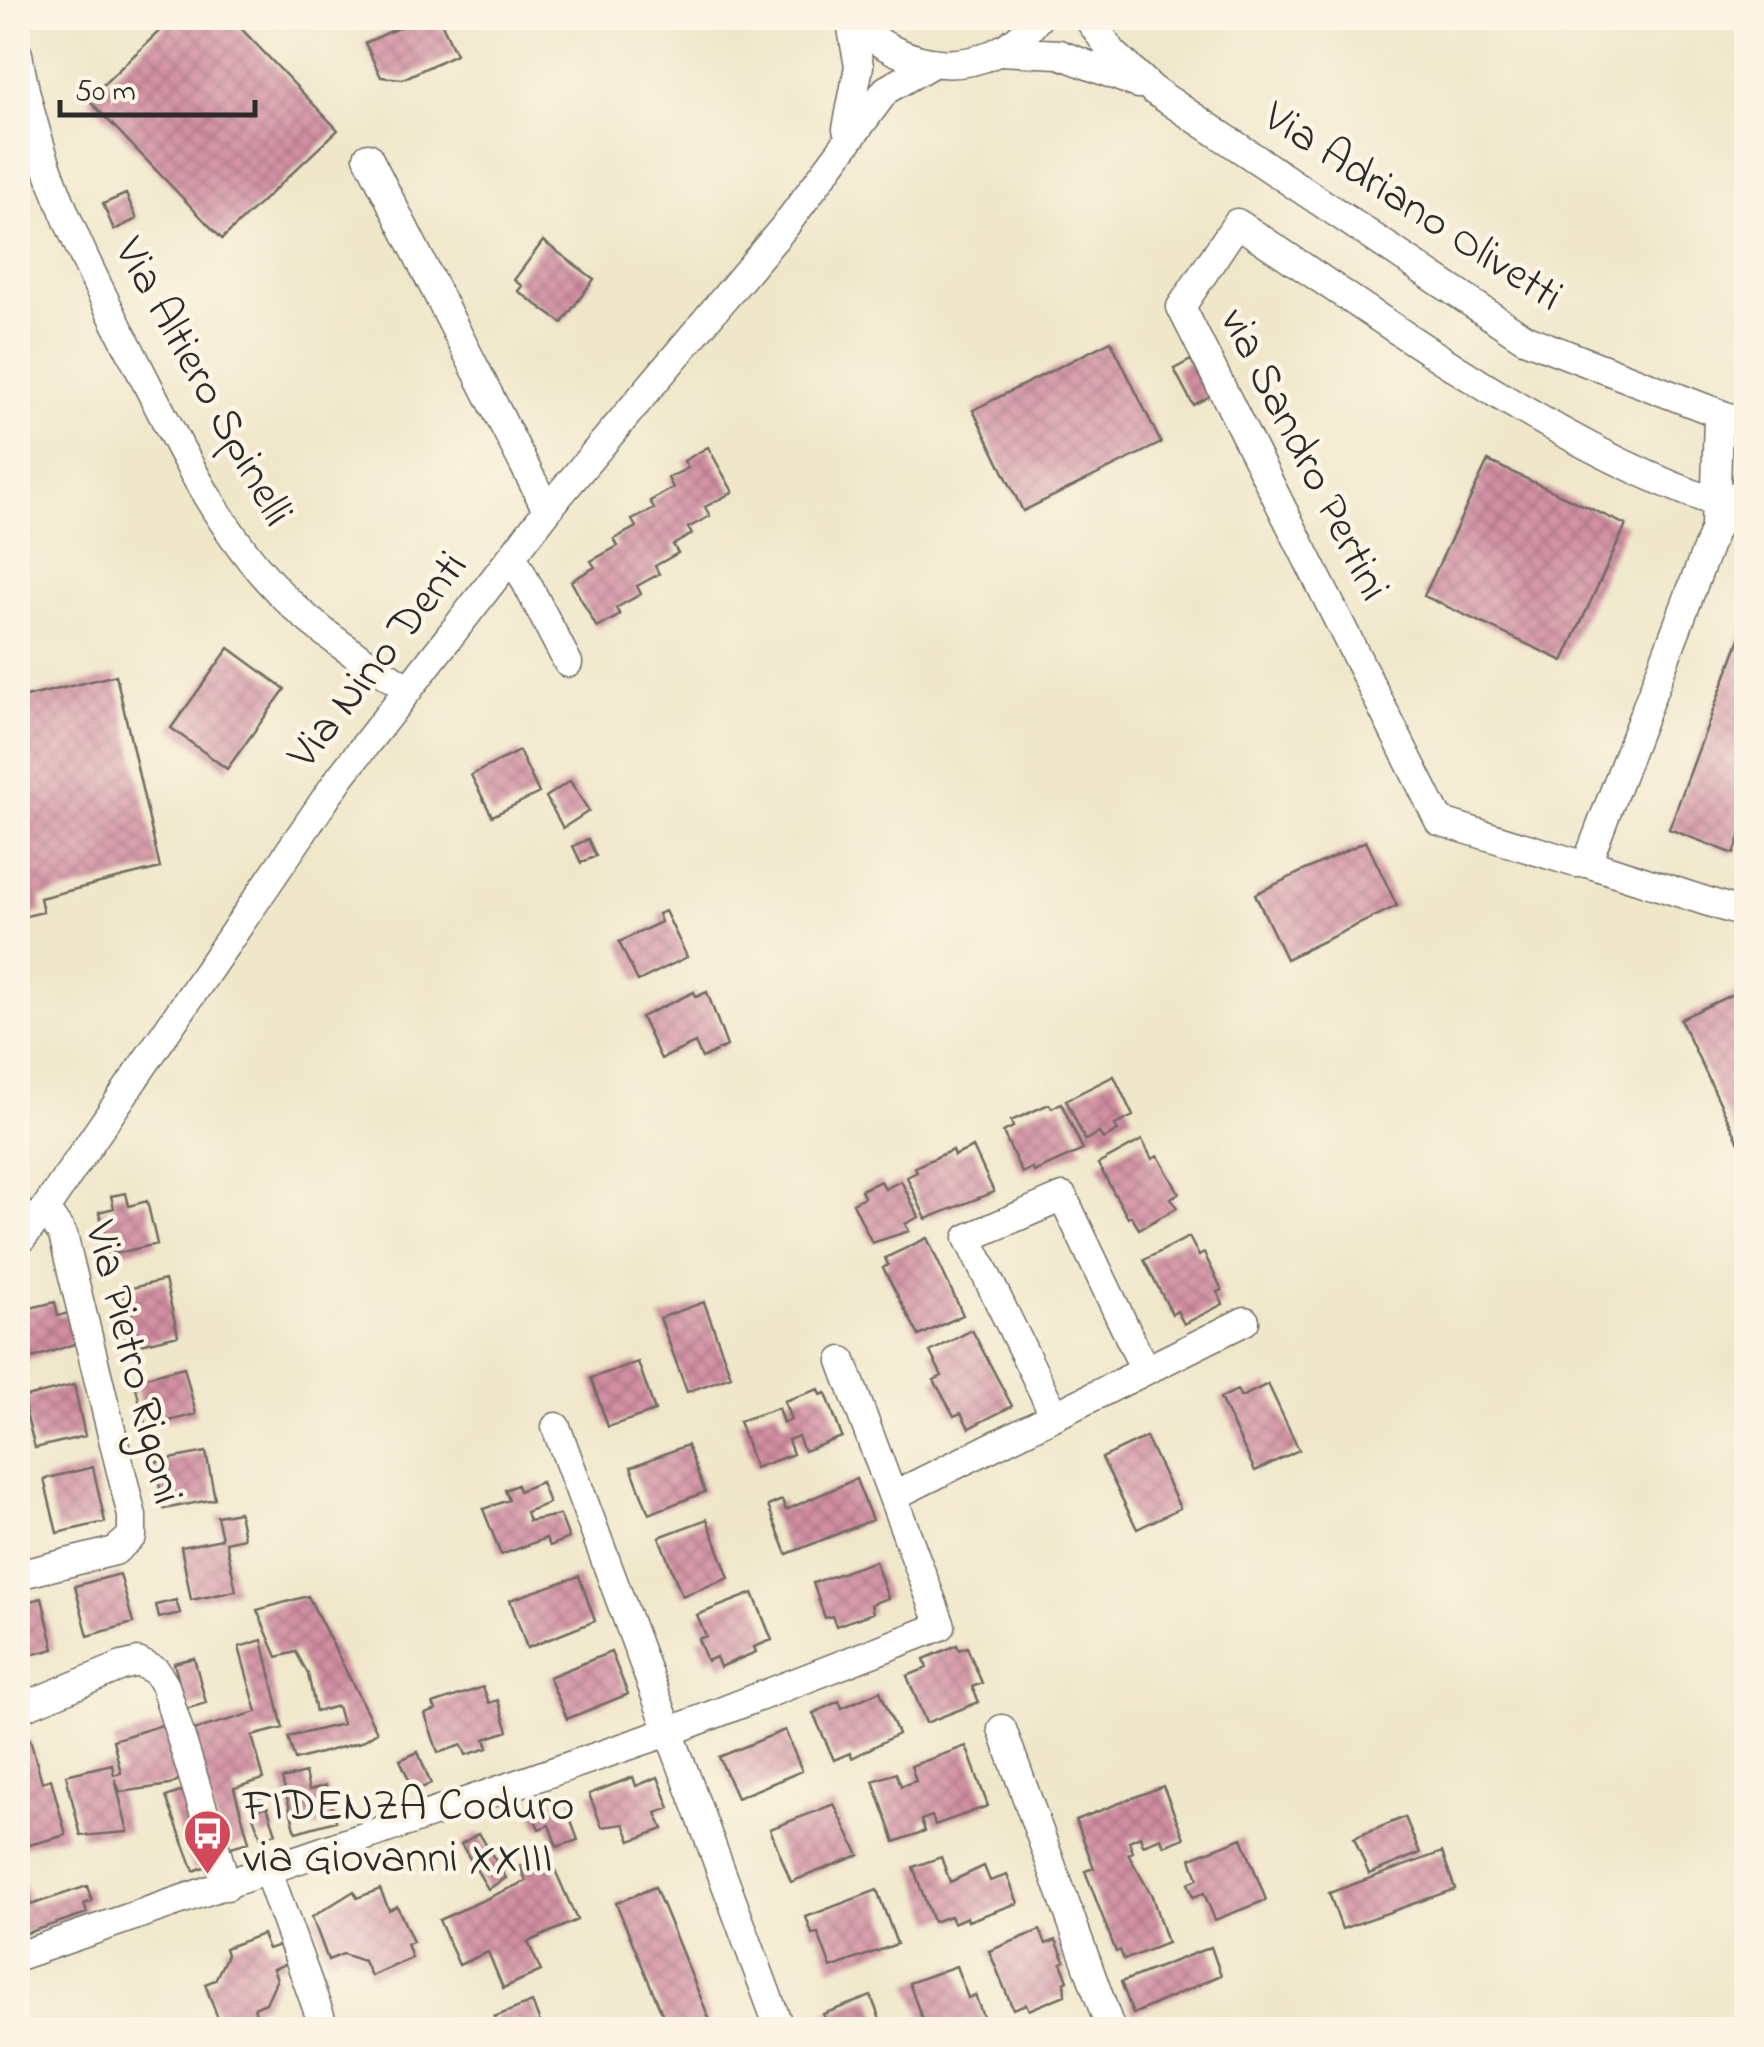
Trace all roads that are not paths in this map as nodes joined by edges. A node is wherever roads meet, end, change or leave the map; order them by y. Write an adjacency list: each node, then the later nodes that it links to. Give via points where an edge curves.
1 (850, 18): 6 (street, via 885,48); 8 (street, Via Nino Denti, via 859,66)
2 (1038, 18): 4 (street)
3 (1088, 18): 7 (street, via 1112,54)
4 (999, 52): 6 (street); 7 (street, via 1059,54)
5 (18, 54): 16 (street, Via Altiero Spinelli, via 28,117 64,220 237,544 336,643)
6 (930, 64): 8 (street, Via Nino Denti, via 886,90)
7 (1153, 90): 10 (street, Via Adriano Olivetti, via 1524,338)
8 (838, 154): 13 (street, Via Nino Denti)
9 (368, 158): 13 (street)
10 (1718, 414): 11 (street, Via Adriano Olivetti); 12 (street)
11 (1746, 424)
12 (1731, 507): 17 (street); 17 (street, via Sandro Pertini, via 1648,474 1512,402 1238,223 1181,307 1439,821)
13 (548, 510): 14 (street, Via Nino Denti)
14 (513, 557): 15 (street); 16 (street, Via Nino Denti)
15 (568, 663)
16 (409, 689): 19 (street, Via Nino Denti, via 246,912)
17 (1587, 863): 18 (street, via Sandro Pertini)
18 (1746, 914)
19 (46, 1209): 20 (street, Via Nino Denti); 27 (street, Via Pietro Rigoni, via 64,1235 132,1536 115,1551)
20 (18, 1243)
21 (1245, 1321): 23 (street)
22 (842, 1361): 26 (street)
23 (1145, 1370): 24 (street); 24 (street, via 1063,1197 968,1238)
24 (1054, 1414): 26 (street)
25 (556, 1426): 30 (street)
26 (893, 1496): 30 (street, via 942,1626)
27 (18, 1575)
28 (18, 1710): 32 (street, via 122,1666 138,1662 156,1671)
29 (1002, 1729): 36 (street)
30 (671, 1731): 31 (street); 35 (street)
31 (268, 1872): 32 (street); 34 (street)
32 (228, 1886): 33 (street)
33 (18, 1956)
34 (325, 2030)
35 (780, 2030)
36 (1111, 2030)

